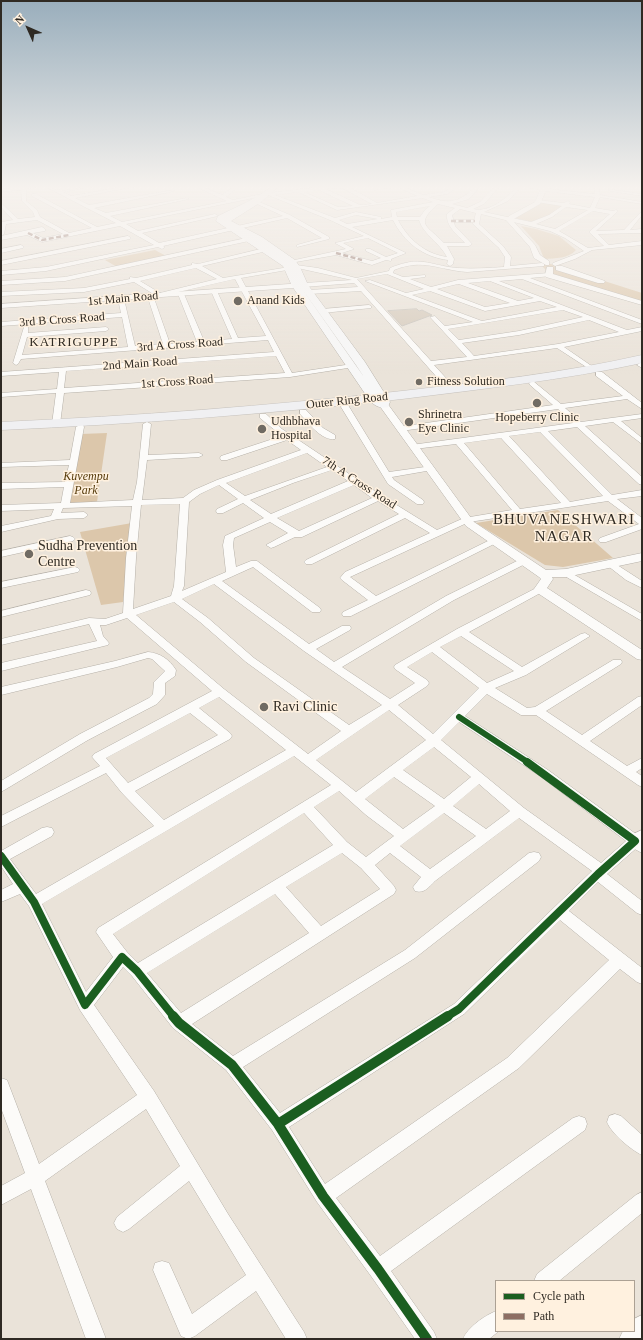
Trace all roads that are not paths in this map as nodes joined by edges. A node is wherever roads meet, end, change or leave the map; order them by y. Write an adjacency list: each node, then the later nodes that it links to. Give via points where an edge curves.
1 (74, 249): 26 (street)
2 (85, 249): 17 (street)
3 (148, 249): 22 (street)
4 (165, 249): 21 (street)
5 (209, 249): 21 (street)
6 (267, 249): 30 (main road)
7 (350, 249): 19 (street)
8 (394, 249): 24 (street, via 403,253)
9 (421, 249): 25 (street, via 429,255)
10 (445, 249): 25 (street)
11 (502, 249): 31 (street, via 508,257)
12 (534, 249): 32 (street, via 537,256)
13 (585, 249): 18 (street)
14 (597, 249): 18 (street)
15 (266, 250): 29 (street); 30 (main road)
16 (368, 250): 24 (street)
17 (89, 251)
18 (588, 251): 32 (street)
19 (336, 253): 24 (street, via 370,263); 30 (street)
20 (95, 254): 22 (street)
21 (178, 256): 23 (street); 35 (street)
22 (101, 258): 34 (street); 35 (street)
23 (185, 259)
24 (386, 259): 28 (street)
25 (452, 259): 33 (street)
26 (1, 263)
27 (191, 263): 29 (street)
28 (401, 265): 33 (street, via 420,261); 37 (street)
29 (198, 266): 46 (street); 47 (street)
30 (292, 266): 41 (street); 48 (street); 53 (main road)
31 (507, 267): 32 (street); 33 (street)
32 (550, 267): 42 (street); 52 (street); 69 (street)
33 (448, 268)
34 (46, 269): 38 (street); 44 (street)
35 (114, 269): 36 (street); 44 (street)
36 (121, 272)
37 (390, 272): 43 (street); 48 (street)
38 (1, 273)
39 (128, 276): 46 (street)
40 (423, 276): 43 (street, 1st Main Road)
41 (238, 277): 47 (street); 55 (street)
42 (520, 277): 45 (street); 78 (street)
43 (401, 278): 49 (street, 1st Main Road); 54 (street)
44 (65, 279): 51 (street); 57 (street)
45 (489, 279): 50 (street); 66 (street)
46 (135, 280): 57 (street); 62 (street)
47 (222, 280): 62 (street)
48 (355, 280): 49 (street, 1st Main Road); 53 (street, 1st Main Road); 56 (street)
49 (368, 281): 63 (street)
50 (458, 282): 54 (street); 68 (street)
51 (1, 283)
52 (612, 284)
53 (303, 288): 55 (street, 1st Main Road); 56 (street); 73 (main road); 98 (main road)
54 (429, 288): 63 (street); 68 (street, via 485,309)
55 (245, 289): 59 (street, 1st Main Road); 86 (street)
56 (362, 289): 96 (street)
57 (79, 290): 60 (street); 67 (street)
58 (119, 290): 64 (street)
59 (214, 292): 61 (street, 1st Main Road); 87 (street)
60 (1, 294)
61 (181, 294): 62 (street, 1st Main Road); 89 (street)
62 (159, 295): 64 (street, 1st Main Road); 90 (street, via 152,301)
63 (406, 295): 79 (street)
64 (130, 298): 65 (street, 1st Main Road)
65 (121, 299): 67 (street, 1st Main Road); 74 (street)
66 (541, 299): 68 (street); 72 (street)
67 (92, 302): 70 (street, 1st Main Road)
68 (518, 303)
69 (642, 303)
70 (1, 306)
71 (369, 306): 73 (street)
72 (564, 308): 76 (street); 79 (street)
73 (323, 312): 109 (main road)
74 (123, 315): 77 (street, 3rd B Cross Road); 92 (street)
75 (433, 317): 81 (street)
76 (589, 318): 84 (street); 88 (street, via 519,333)
77 (28, 322): 80 (street, 3rd B Cross Road); 85 (street)
78 (642, 322)
79 (481, 323): 81 (street)
80 (1, 324)
81 (444, 328): 88 (street)
82 (106, 329): 85 (street)
83 (642, 329): 84 (street)
84 (626, 333): 91 (street)
85 (24, 335): 94 (street)
86 (272, 338): 87 (street, 3rd A Cross Road); 93 (street)
87 (236, 341): 89 (street, 3rd A Cross Road)
88 (458, 342): 95 (street)
89 (201, 343): 90 (street, 3rd A Cross Road)
90 (167, 345): 92 (street, 3rd A Cross Road)
91 (558, 346): 95 (street); 100 (street)
92 (132, 348): 94 (street, 3rd A Cross Road)
93 (278, 354): 99 (street, 2nd Main Road); 103 (street)
94 (18, 357): 101 (street)
95 (472, 358): 96 (street)
96 (428, 364): 106 (street)
97 (642, 364): 100 (highway, Outer Ring Road)
98 (352, 366): 103 (street, 1st Cross Road); 109 (main road)
99 (62, 370): 101 (street, 2nd Main Road); 105 (street)
100 (596, 372): 104 (highway, Outer Ring Road); 106 (highway, Outer Ring Road); 108 (street)
101 (13, 373): 102 (street, 2nd Main Road)
102 (1, 374)
103 (290, 375): 105 (street, 1st Cross Road)
104 (532, 383): 109 (highway, Outer Ring Road); 111 (street)
105 (60, 390): 107 (street, 1st Cross Road); 117 (street)
106 (452, 390): 109 (highway, Outer Ring Road)
107 (1, 395)
108 (629, 397): 111 (street); 112 (street)
109 (381, 401): 110 (highway, Outer Ring Road); 117 (highway, Outer Ring Road); 122 (street)
110 (345, 407): 113 (highway, Outer Ring Road); 139 (street)
111 (558, 407): 119 (street); 122 (street)
112 (642, 407)
113 (302, 412): 114 (highway, Outer Ring Road); 127 (street)
114 (263, 416): 118 (highway, Outer Ring Road); 126 (street, 7th A Cross Road)
115 (642, 416): 116 (street)
116 (615, 420): 119 (street); 129 (street)
117 (56, 424): 120 (highway, Outer Ring Road)
118 (147, 424): 121 (highway, Outer Ring Road); 133 (street)
119 (578, 424): 123 (street); 142 (street)
120 (1, 426)
121 (80, 427): 124 (highway, Outer Ring Road); 135 (street)
122 (401, 429): 130 (street)
123 (541, 429): 125 (street); 148 (street)
124 (1, 431)
125 (503, 435): 128 (street); 152 (street)
126 (288, 437): 131 (street, 7th A Cross Road); 134 (street)
127 (332, 438)
128 (458, 441): 130 (street); 156 (street)
129 (642, 442)
130 (414, 447): 138 (street)
131 (308, 450): 137 (street, 7th A Cross Road); 140 (street)
132 (199, 455): 133 (street)
133 (144, 458): 150 (street)
134 (224, 458)
135 (73, 462): 136 (street); 143 (street)
136 (1, 465)
137 (334, 467): 141 (street, 7th A Cross Road); 146 (street)
138 (429, 468): 139 (street); 161 (street)
139 (387, 475): 151 (street, via 391,482)
140 (220, 482): 146 (street); 149 (street, via 197,492)
141 (354, 482): 147 (street, 7th A Cross Road); 160 (street)
142 (642, 482)
143 (68, 484): 144 (street); 153 (street)
144 (1, 486)
145 (642, 493): 148 (street)
146 (244, 498): 155 (street); 160 (street)
147 (379, 498): 157 (street, 7th A Cross Road); 165 (street, via 298,535)
148 (610, 498): 152 (street); 162 (street)
149 (185, 501): 150 (street); 185 (street)
150 (137, 502): 153 (street); 189 (street)
151 (420, 502)
152 (568, 505): 156 (street)
153 (62, 506): 154 (street); 159 (street)
154 (1, 508)
155 (220, 511)
156 (519, 513): 161 (street)
157 (407, 514): 166 (street, 7th A Cross Road); 174 (street)
158 (84, 515): 159 (street)
159 (56, 516): 164 (street)
160 (270, 518): 165 (street); 177 (street, via 228,538)
161 (467, 520): 166 (street); 169 (street)
162 (642, 522)
163 (642, 526): 168 (street)
164 (1, 529)
165 (295, 533): 170 (street)
166 (437, 534): 186 (street, via 348,574 345,578)
167 (70, 539): 171 (street)
168 (603, 540)
169 (495, 541): 173 (street); 186 (street)
170 (271, 545)
171 (1, 554)
172 (642, 557): 175 (street)
173 (524, 561): 179 (street); 204 (street, via 450,598)
174 (309, 562)
175 (611, 564): 178 (street); 182 (street)
176 (74, 570): 181 (street)
177 (231, 573): 180 (street); 187 (street, via 254,563)
178 (566, 573): 179 (street); 191 (street)
179 (543, 574): 183 (street, via 547,579)
180 (214, 580): 185 (street); 198 (street)
181 (1, 586)
182 (642, 586)
183 (540, 589): 194 (street); 199 (street)
184 (86, 593): 188 (street)
185 (176, 598): 189 (street); 214 (street, via 250,660)
186 (375, 600): 190 (street)
187 (316, 610)
188 (1, 614)
189 (128, 614): 192 (street, via 106,622); 200 (street)
190 (347, 614)
191 (642, 618)
192 (95, 621): 196 (street); 203 (street, via 96,630 104,643)
193 (346, 628): 198 (street)
194 (460, 631): 197 (street); 205 (street)
195 (585, 636): 205 (street)
196 (1, 642)
197 (433, 648): 206 (street); 210 (street, via 399,667 423,683)
198 (308, 649): 204 (street)
199 (642, 656)
200 (180, 658): 202 (street); 208 (street)
201 (617, 662): 212 (street)
202 (166, 664): 207 (street, via 155,656 148,655); 226 (street, via 171,672 160,682 157,698 84,737)
203 (1, 667)
204 (334, 667): 210 (street)
205 (522, 672): 206 (street)
206 (486, 688): 212 (street, via 525,712); 213 (street)
207 (1, 691)
208 (220, 692): 211 (street); 217 (street)
209 (642, 700): 216 (street)
210 (389, 704): 214 (street); 215 (street)
211 (191, 708): 220 (street, via 98,757); 227 (street, via 226,736)
212 (538, 711): 216 (street)
213 (459, 717): 215 (street); 237 (street)
214 (349, 731): 218 (street)
215 (434, 740): 221 (street); 223 (street)
216 (581, 741): 222 (street)
217 (295, 750): 218 (street); 233 (street)
218 (308, 760): 225 (street)
219 (642, 762): 222 (street)
220 (108, 767): 227 (street); 232 (street)
221 (395, 771): 228 (street); 230 (street)
222 (627, 772): 224 (street)
223 (480, 776): 230 (street); 231 (street)
224 (642, 782)
225 (340, 785): 228 (street); 229 (street)
226 (1, 787)
227 (126, 790): 233 (street)
228 (356, 799): 236 (street)
229 (305, 806): 238 (street); 253 (street, via 103,932)
230 (444, 806): 235 (street); 236 (street)
231 (518, 811): 235 (street); 243 (street)
232 (1, 822)
233 (162, 826): 249 (street)
234 (47, 832): 240 (street)
235 (486, 836): 244 (street)
236 (404, 837): 239 (street)
237 (640, 841): 243 (street)
238 (342, 846): 242 (street); 246 (street)
239 (391, 847): 242 (street); 244 (street)
240 (1, 856): 245 (street)
241 (534, 857): 259 (street, via 410,954)
242 (366, 864): 252 (street, via 389,890)
243 (600, 873): 250 (street); 251 (street)
244 (430, 877): 247 (street)
245 (23, 886): 248 (street); 249 (street)
246 (276, 886): 252 (street); 255 (street)
247 (420, 887)
248 (1, 896)
249 (34, 902): 257 (street)
250 (642, 908)
251 (560, 912): 254 (street); 263 (street, via 459,1009)
252 (320, 935): 258 (street)
253 (122, 957): 255 (street); 257 (street)
254 (619, 960): 256 (street); 269 (street, via 513,1063)
255 (137, 971): 258 (street)
256 (642, 977)
257 (85, 1005): 261 (street)
258 (179, 1023): 259 (street)
259 (232, 1066): 263 (street)
260 (1, 1086): 267 (street)
261 (148, 1097): 266 (street); 267 (street)
262 (615, 1122): 265 (street)
263 (278, 1124): 269 (street)
264 (579, 1124): 272 (street)
265 (642, 1146)
266 (191, 1168): 271 (street); 274 (street)
267 (36, 1177): 268 (street); 279 (street)
268 (1, 1196)
269 (323, 1196): 272 (street)
270 (642, 1201): 275 (street)
271 (123, 1224)
272 (378, 1269): 281 (street)
273 (162, 1270): 278 (street)
274 (258, 1278): 278 (street); 280 (street)
275 (545, 1280)
276 (495, 1322): 282 (street)
277 (642, 1325): 283 (street)
278 (190, 1334)
279 (96, 1339)
280 (297, 1339)
281 (427, 1339)
282 (473, 1339)
283 (629, 1339)

